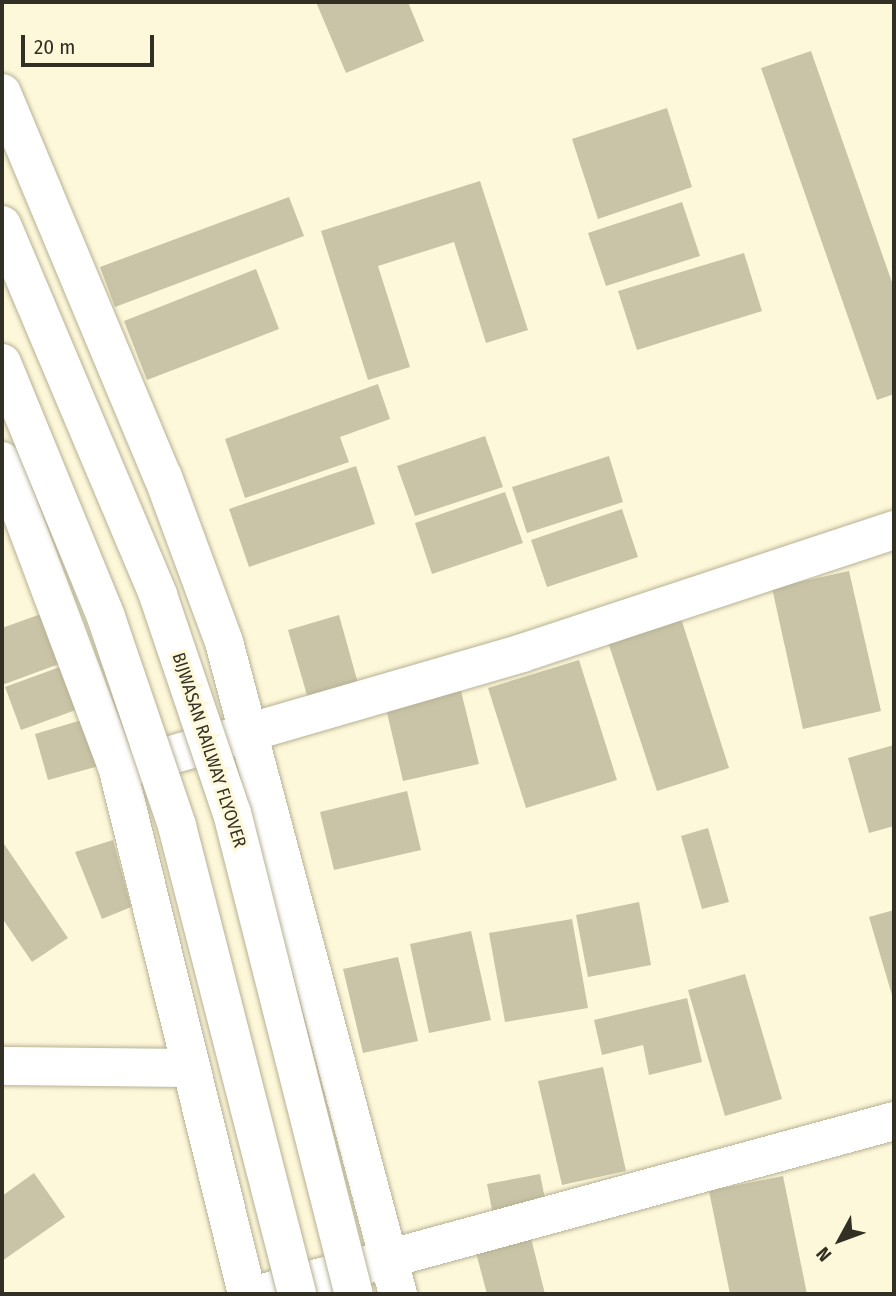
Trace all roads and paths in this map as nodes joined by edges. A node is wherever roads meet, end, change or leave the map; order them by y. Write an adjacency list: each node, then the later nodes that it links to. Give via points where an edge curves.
1 (2, 93): 6 (street, via 163,477)
2 (2, 225): 15 (street, BIJWASAN RAILWAY FLYOVER, bridge, via 158,595 232,813)
3 (2, 363): 14 (street, bridge, via 106,617 177,826)
4 (2, 461): 7 (street)
5 (894, 530): 6 (street, via 522,653)
6 (251, 733): 7 (street); 11 (street)
7 (118, 770): 9 (street)
8 (2, 1066): 9 (street)
9 (190, 1068): 12 (street)
10 (894, 1121): 11 (street)
11 (394, 1276): 13 (street)
12 (247, 1294)
13 (259, 1294)
14 (297, 1294)
15 (354, 1294)

